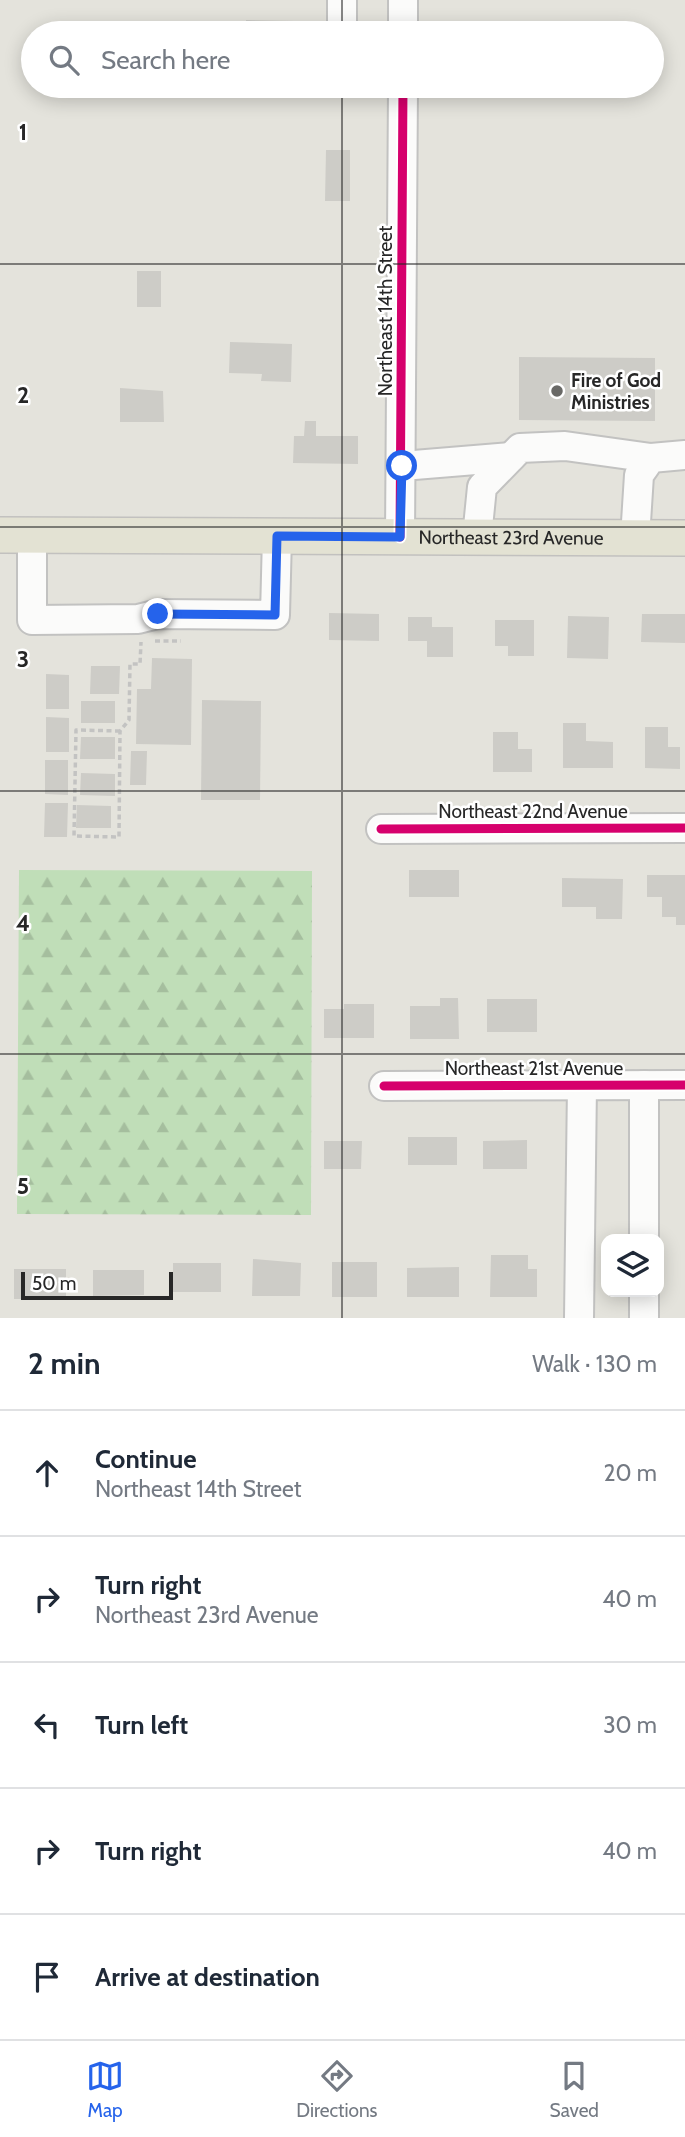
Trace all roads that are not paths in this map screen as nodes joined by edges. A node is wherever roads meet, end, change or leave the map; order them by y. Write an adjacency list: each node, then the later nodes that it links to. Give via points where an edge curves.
1 (342, 0): 3 (street)
2 (403, 0): 4 (street)
3 (342, 21)
4 (403, 21)
5 (403, 98): 9 (street, Northeast 14th Street)
6 (685, 455): 8 (street)
7 (511, 457): 8 (street, via 520,448 565,446); 9 (street); 13 (street, via 482,486)
8 (651, 458): 14 (street, via 639,475)
9 (402, 466): 12 (street, Northeast 14th Street)
10 (16, 535): 11 (main road, Northeast 23rd Avenue); 11 (street, via 32,620 275,615)
11 (277, 536): 12 (main road, Northeast 23rd Avenue)
12 (400, 537): 13 (main road, Northeast 23rd Avenue)
13 (477, 537): 14 (main road, Northeast 23rd Avenue)
14 (635, 538): 15 (main road, Northeast 23rd Avenue)
15 (685, 538)
16 (685, 828): 17 (street, Northeast 22nd Avenue)
17 (381, 829)
18 (582, 1085): 19 (street, Northeast 21st Avenue); 21 (street, Northeast 21st Avenue); 24 (street)
19 (644, 1085): 20 (street, Northeast 21st Avenue); 22 (street)
20 (685, 1085)
21 (384, 1086)
22 (644, 1234)
23 (644, 1297): 25 (street)
24 (579, 1318)
25 (644, 1318)

